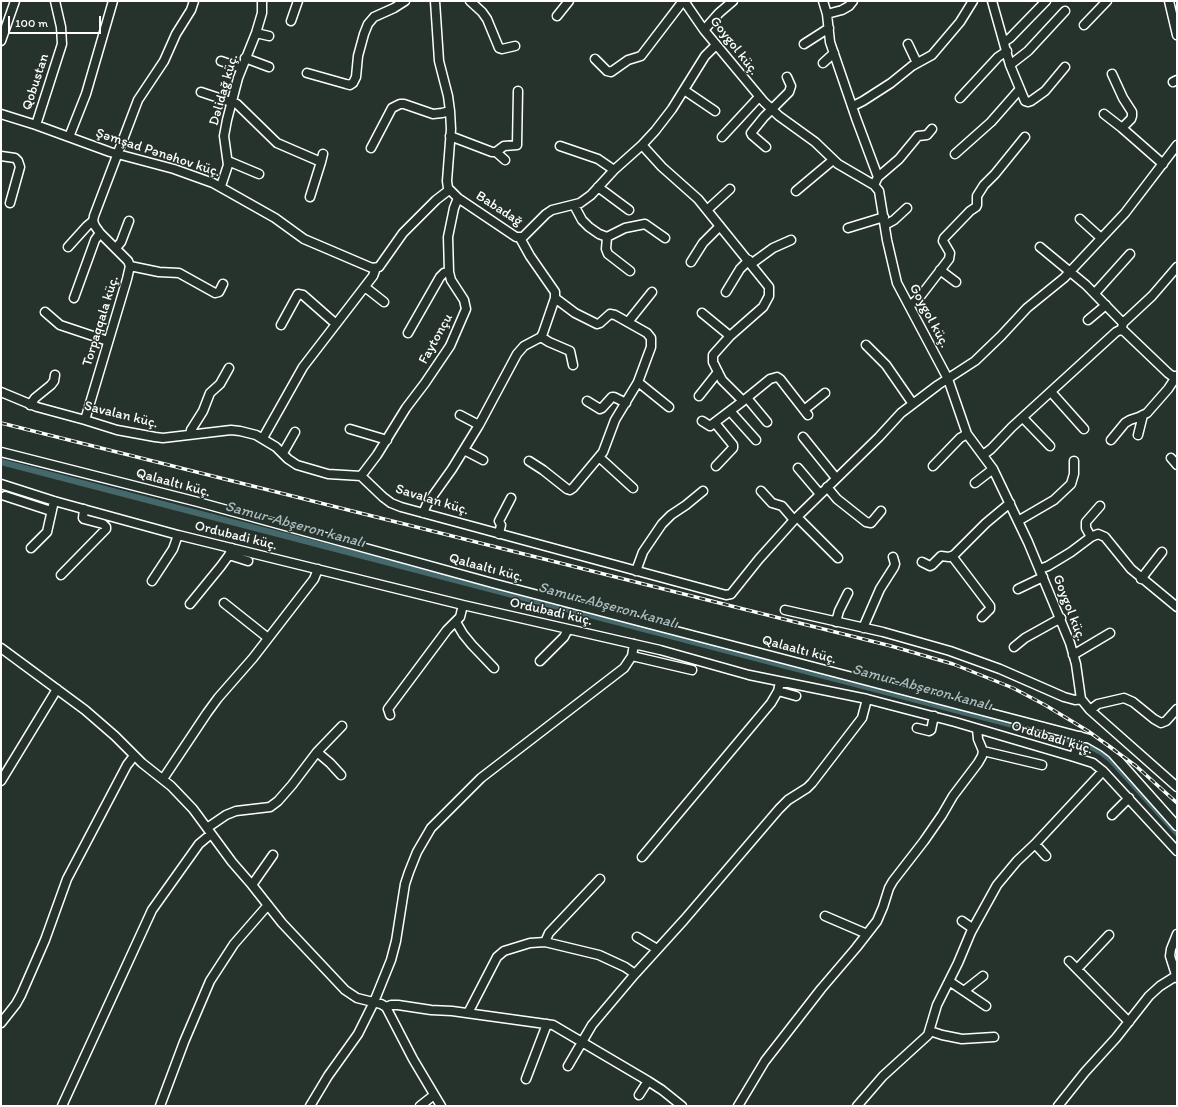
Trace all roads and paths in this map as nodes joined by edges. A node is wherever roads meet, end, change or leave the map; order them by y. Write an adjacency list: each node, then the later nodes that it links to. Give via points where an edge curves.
1 (15, 1): 30 (street)
2 (55, 1): 63 (street, Qobustan, via 62,44)
3 (113, 1): 67 (street, via 86,94)
4 (194, 1): 76 (street, via 164,61 138,100)
5 (262, 1): 27 (street, Dəlidağ küç., via 262,13)
6 (405, 1): 47 (street, via 374,17 368,24 353,83 350,85)
7 (435, 1): 58 (street, via 440,61)
8 (470, 1): 35 (street, via 487,19 499,48)
9 (569, 1): 22 (street)
10 (684, 1): 26 (street, Goygol küç.); 39 (street, via 642,56 628,60 611,72)
11 (732, 1): 26 (street)
12 (823, 1): 21 (street)
13 (853, 1): 21 (street, via 842,10)
14 (973, 1): 42 (street, via 935,53)
15 (992, 1): 31 (street)
16 (1046, 1): 31 (street)
17 (1107, 1): 24 (street)
18 (295, 2): 23 (street)
19 (1172, 5): 28 (street)
20 (1065, 11): 43 (street, via 1028,51)
21 (827, 14): 25 (street)
22 (558, 16)
23 (291, 21)
24 (1084, 25)
25 (829, 28): 32 (street); 37 (street)
26 (704, 30): 34 (street, Goygol küç.)
27 (256, 33): 29 (street); 38 (street, Dəlidağ küç.)
28 (1177, 35)
29 (269, 36)
30 (1, 41)
31 (1004, 42): 36 (street)
32 (804, 44)
33 (908, 44): 42 (street)
34 (716, 45): 51 (street, Babadağ, via 705,56); 54 (street, Goygol küç.)
35 (515, 46)
36 (1007, 51): 43 (street); 55 (street, via 998,57)
37 (834, 53): 41 (street); 57 (street)
38 (245, 58): 44 (street); 46 (street, Dəlidağ küç.)
39 (595, 59)
40 (221, 61): 46 (street)
41 (823, 63)
42 (917, 63): 57 (street, via 877,93)
43 (1010, 65): 50 (street)
44 (269, 67)
45 (1066, 67): 50 (street, via 1045,91 1031,102 1025,100)
46 (241, 68): 56 (street, Dəlidağ küç.)
47 (307, 73)
48 (1112, 74): 64 (street, via 1132,112 1131,119)
49 (786, 77): 59 (street, via 791,89)
50 (1020, 89): 77 (street, via 991,122)
51 (684, 90): 60 (street); 70 (street, Babadağ, via 665,119)
52 (518, 91): 75 (street, via 518,144 504,146)
53 (201, 92): 56 (street)
54 (759, 97): 59 (street, Goygol küç.); 68 (street)
55 (960, 98)
56 (232, 102): 81 (street, Dəlidağ küç., via 224,136); 91 (street, via 277,143 322,158)
57 (853, 106): 85 (street)
58 (450, 110): 66 (street); 73 (street, via 433,114 400,104 392,108)
59 (772, 110): 72 (street, via 751,133); 80 (street, Goygol küç., via 815,142)
60 (715, 111)
61 (1, 114): 63 (street, Şəmşad Pənəhov küç.)
62 (1104, 114): 64 (street)
63 (36, 125): 67 (street, Şəmşad Pənəhov küç.)
64 (1122, 128): 82 (street)
65 (932, 129): 85 (street, via 927,135 918,136)
66 (450, 136): 75 (street); 89 (street, via 447,181)
67 (69, 137): 76 (street, Şəmşad Pənəhov küç.)
68 (722, 137)
69 (1025, 137): 119 (street, via 984,185 977,196 976,207 944,238 950,256)
70 (642, 145): 83 (street, Babadağ); 97 (street, via 662,167 694,194)
71 (560, 146): 83 (street, via 598,159)
72 (766, 147)
73 (370, 148)
74 (1176, 148): 82 (street)
75 (496, 152): 79 (street)
76 (117, 154): 86 (street, Şəmşad Pənəhov küç., via 174,169); 99 (street)
77 (955, 154)
78 (1, 156): 93 (street, via 15,158 20,167)
79 (505, 160)
80 (832, 160): 85 (street, Goygol küç., via 849,171); 90 (street)
81 (228, 161): 84 (street); 86 (street, Dəlidağ küç.)
82 (1163, 164): 108 (street)
83 (614, 170): 87 (street, Babadağ)
84 (259, 174)
85 (876, 181): 101 (street, Goygol küç., via 880,190)
86 (221, 186): 118 (street, Şəmşad Pənəhov küç., via 280,221 296,235)
87 (598, 187): 94 (street, Babadağ, via 585,201); 96 (street)
88 (730, 189): 97 (street)
89 (449, 190): 92 (street, Babadağ); 118 (street, via 432,203 403,233 382,264)
90 (796, 191)
91 (310, 197)
92 (458, 198): 106 (street, Babadağ); 122 (street, Faytonçu, via 448,237)
93 (10, 203)
94 (574, 205): 105 (street, via 589,227); 106 (street, Babadağ, via 552,210)
95 (907, 208): 101 (street, via 894,220)
96 (629, 210)
97 (707, 210): 102 (street)
98 (1080, 219): 108 (street)
99 (93, 221): 104 (street, Torpaqqala küç.); 111 (street)
100 (129, 221): 112 (street)
101 (884, 221): 103 (street); 132 (street, Goygol küç., via 894,274)
102 (720, 226): 114 (street, via 703,243); 115 (street)
103 (848, 228)
104 (100, 233): 112 (street, Torpaqqala küç.); 129 (street, via 95,240)
105 (607, 237): 107 (street, via 625,228 645,224); 120 (street, via 608,254)
106 (520, 238): 130 (street, via 552,288)
107 (665, 238)
108 (1102, 238): 121 (street)
109 (791, 240): 115 (street)
110 (1040, 247): 121 (street)
111 (68, 248)
112 (116, 248): 116 (street, Torpaqqala küç.)
113 (1130, 254): 128 (street)
114 (691, 262)
115 (750, 262): 127 (street, via 740,269); 142 (street, via 769,287 770,296 763,307)
116 (130, 266): 124 (street, via 179,273 215,293 219,292); 144 (street, Torpaqqala küç.)
117 (1177, 267): 140 (street)
118 (376, 268): 125 (street)
119 (940, 270): 123 (street); 132 (street, via 919,298)
120 (630, 271)
121 (1071, 271): 128 (street); 151 (street, via 1027,308 981,356)
122 (449, 272): 141 (street, via 440,277); 180 (street, Faytonçu, via 466,309 450,346 406,408)
123 (956, 282)
124 (223, 284)
125 (365, 288): 131 (street); 138 (street)
126 (652, 292): 137 (street)
127 (726, 292)
128 (1095, 293): 133 (street)
129 (74, 298)
130 (555, 298): 137 (street, via 594,323 600,323 612,314); 143 (street)
131 (384, 302)
132 (909, 305): 151 (street, Goygol küç.)
133 (1106, 305): 136 (street); 140 (street)
134 (45, 312): 144 (street, via 60,325)
135 (702, 313): 142 (street)
136 (1088, 320)
137 (628, 322): 152 (street, via 651,338 651,348)
138 (336, 324): 139 (street, via 298,294); 179 (street, via 303,367)
139 (281, 325)
140 (1122, 327): 150 (street, via 1168,373); 154 (street)
141 (408, 332)
142 (730, 336): 148 (street, via 713,355)
143 (541, 337): 146 (street, via 570,351); 171 (street, via 521,349)
144 (108, 341): 167 (street, Torpaqqala küç.)
145 (866, 345): 160 (street, via 886,365)
146 (573, 365)
147 (229, 368): 175 (street, via 220,384 210,393)
148 (718, 372): 156 (street); 157 (street, via 726,384)
149 (55, 375): 161 (street, via 51,385)
150 (1176, 377): 165 (street)
151 (948, 379): 160 (street); 176 (street, Goygol küç.)
152 (638, 382): 159 (street); 162 (street)
153 (1, 392): 161 (street, Savalan küç.)
154 (1051, 392): 166 (street); 173 (street)
155 (825, 393): 157 (street, via 806,412 777,377 770,379)
156 (699, 396)
157 (745, 399): 163 (street); 170 (street)
158 (587, 401): 159 (street, via 600,409 614,397)
159 (626, 403): 188 (street, via 615,420)
160 (913, 404): 199 (street)
161 (30, 405): 167 (street, Savalan küç.)
162 (669, 408)
163 (730, 411): 169 (street); 181 (street)
164 (460, 415): 171 (street)
165 (1143, 415): 177 (street); 182 (street, via 1130,420)
166 (1023, 418): 183 (street); 187 (street)
167 (85, 420): 175 (street, Savalan küç., via 117,430 155,437)
168 (702, 421): 169 (street, via 710,426)
169 (715, 422): 194 (street, via 733,446)
170 (767, 422)
171 (479, 425): 184 (street)
172 (350, 429): 180 (street)
173 (1084, 429)
174 (295, 432): 186 (street)
175 (190, 434): 179 (street, Savalan küç., via 230,430)
176 (968, 434): 187 (street, Goygol küç.); 195 (street, via 960,438)
177 (1138, 435)
178 (803, 437): 199 (street)
179 (263, 438): 186 (street, Savalan küç.)
180 (387, 440): 198 (street, Faytonçu)
181 (756, 440)
182 (1110, 440)
183 (1050, 446)
184 (464, 450): 190 (street); 215 (street)
185 (1, 452): 272 (street, Qalaaltı küç., via 198,502 593,610)
186 (283, 454): 198 (street, Savalan küç., via 292,463 315,471)
187 (983, 455): 197 (street, Goygol küç.)
188 (599, 457): 191 (street, via 570,490); 203 (street)
189 (1171, 458): 193 (street)
190 (483, 460)
191 (529, 461)
192 (1074, 461): 217 (street, via 1071,484 1054,500)
193 (1177, 465)
194 (716, 466)
195 (933, 466)
196 (798, 468): 206 (street)
197 (993, 469): 200 (street); 210 (street, Goygol küç.)
198 (361, 476): 215 (street, Savalan küç., via 391,503)
199 (836, 478): 202 (street)
200 (975, 483)
201 (1, 484): 209 (street, Ordubadi küç.)
202 (827, 487): 206 (street); 214 (street, via 837,499 866,522 870,523)
203 (633, 488)
204 (704, 491): 231 (street, via 662,524 643,552)
205 (761, 491): 216 (street, via 772,503 782,506)
206 (820, 494): 216 (street)
207 (5, 496): 213 (street)
208 (511, 498): 218 (street, via 499,521)
209 (54, 501): 212 (street, Ordubadi küç.); 213 (street)
210 (1010, 503): 217 (street, Goygol küç.); 224 (street)
211 (1100, 506): 220 (street, via 1086,522)
212 (84, 510): 219 (street, Ordubadi küç.); 232 (street, via 84,519 103,524 106,529)
213 (51, 511): 221 (street, via 47,532)
214 (881, 511)
215 (423, 513): 218 (street, Savalan küç.)
216 (796, 518): 226 (street); 231 (street, Savalan küç., via 730,594)
217 (1018, 521): 229 (street, Goygol küç.)
218 (499, 534): 231 (street, Savalan küç.)
219 (178, 535): 222 (street, Ordubadi küç.); 235 (street, via 173,549)
220 (1091, 537): 229 (street, via 1071,552); 234 (street, via 1098,534 1105,537 1125,564)
221 (31, 548)
222 (231, 552): 227 (street); 230 (street, Ordubadi küç.); 239 (street)
223 (1162, 552): 234 (street)
224 (952, 556): 228 (street, via 941,556 930,566); 243 (street, via 990,606)
225 (893, 557): 247 (street, via 894,567 880,589)
226 (838, 558)
227 (248, 561)
228 (922, 562)
229 (1040, 569): 233 (street, Goygol küç.)
230 (318, 570): 240 (street, Ordubadi küç.); 250 (street, via 314,579)
231 (636, 571)
232 (61, 575)
233 (1043, 577): 236 (street); 244 (street, Goygol küç.)
234 (1141, 579): 241 (street)
235 (152, 581)
236 (1018, 589)
237 (848, 592): 246 (street)
238 (224, 603): 250 (street)
239 (190, 604)
240 (463, 605): 245 (street); 248 (street, Ordubadi küç.)
241 (1177, 606)
242 (785, 610): 246 (street)
243 (982, 617)
244 (1060, 618): 252 (street); 254 (street, Goygol küç.)
245 (456, 622): 257 (street, via 467,639); 267 (street, via 447,630 389,707)
246 (836, 622): 247 (street)
247 (863, 628): 264 (street, via 950,651 1000,669 1064,698)
248 (568, 629): 251 (street, Ordubadi küç.); 256 (street, via 564,637)
249 (1110, 633): 254 (street)
250 (268, 638): 280 (street, via 218,698)
251 (634, 644): 255 (street); 259 (street, Ordubadi küç.)
252 (1014, 647)
253 (1, 648): 260 (street)
254 (1074, 655): 264 (street, Goygol küç.)
255 (632, 656): 258 (street); 311 (street, via 624,668 481,778 431,828 408,872 396,941)
256 (540, 661)
257 (494, 668)
258 (692, 670)
259 (780, 682): 261 (street); 263 (street, Ordubadi küç.)
260 (57, 689): 275 (street, via 103,725); 281 (street)
261 (778, 691): 262 (street); 291 (street, via 771,703)
262 (796, 696)
263 (867, 699): 268 (street, Ordubadi küç.); 303 (street, via 862,718 812,783 779,809)
264 (1081, 699): 266 (street)
265 (1177, 709): 266 (street, via 1161,723 1124,698 1098,704)
266 (1090, 710): 282 (street)
267 (390, 715)
268 (934, 716): 270 (street, via 931,730); 271 (street, Ordubadi küç.)
269 (342, 726): 274 (street)
270 (917, 728)
271 (977, 729): 273 (street); 276 (street, Ordubadi küç.)
272 (1080, 736): 276 (street); 285 (street, Qalaaltı küç., via 1096,742 1112,753)
273 (983, 751): 277 (street); 298 (street, via 924,841 893,881 877,921)
274 (317, 752): 279 (street); 286 (street, via 278,801 270,806 226,816)
275 (134, 756): 280 (street); 316 (street, via 67,879 45,940 21,995)
276 (1074, 757): 278 (street, Ordubadi küç., via 1093,763)
277 (1042, 765)
278 (1103, 771): 283 (street, Ordubadi küç.); 287 (street)
279 (341, 775)
280 (163, 779): 286 (street, via 180,795)
281 (1, 781)
282 (1177, 786)
283 (1129, 798): 284 (street); 288 (street, Ordubadi küç.)
284 (1112, 815)
285 (1177, 826)
286 (209, 831): 293 (street); 326 (street, via 152,910)
287 (1034, 844): 290 (street); 297 (street, via 997,884)
288 (1177, 851)
289 (272, 855): 293 (street)
290 (1046, 856)
291 (642, 857)
292 (600, 879): 302 (street, via 549,933)
293 (252, 885): 294 (street)
294 (268, 905): 311 (street, via 295,939 345,990 357,998); 327 (street, via 234,944 210,981)
295 (825, 916): 298 (street)
296 (962, 921): 297 (street)
297 (972, 928): 309 (street)
298 (867, 934): 332 (street, via 821,988 765,1061)
299 (1177, 934): 308 (street, via 1170,956)
300 (1109, 935): 305 (street)
301 (637, 938): 303 (street)
302 (545, 942): 306 (street, via 599,955); 314 (street, via 530,943 500,953)
303 (657, 949): 306 (street)
304 (1069, 961): 305 (street)
305 (1077, 969): 315 (street)
306 (635, 974): 320 (street, via 601,1014)
307 (983, 976): 310 (street)
308 (1176, 977): 315 (street, via 1149,996)
309 (949, 981): 310 (street); 318 (street, via 937,1005)
310 (964, 991): 312 (street)
311 (374, 1002): 313 (street); 328 (street, via 358,1034)
312 (986, 1006)
313 (386, 1007): 314 (street, via 398,1005); 324 (street)
314 (468, 1013): 317 (street)
315 (1129, 1022): 334 (street, via 1084,1072)
316 (1, 1023)
317 (547, 1024): 320 (street, via 554,1025); 322 (street)
318 (930, 1031): 319 (street, via 962,1039); 333 (street, via 883,1076)
319 (994, 1037)
320 (582, 1042): 321 (street); 323 (street)
321 (568, 1066)
322 (526, 1079)
323 (648, 1081): 325 (street); 331 (street)
324 (434, 1095): 329 (street); 330 (street)
325 (639, 1095)
326 (62, 1106)
327 (160, 1106)
328 (310, 1106)
329 (420, 1106)
330 (441, 1106)
331 (682, 1106)
332 (738, 1106)
333 (857, 1106)
334 (1058, 1106)

